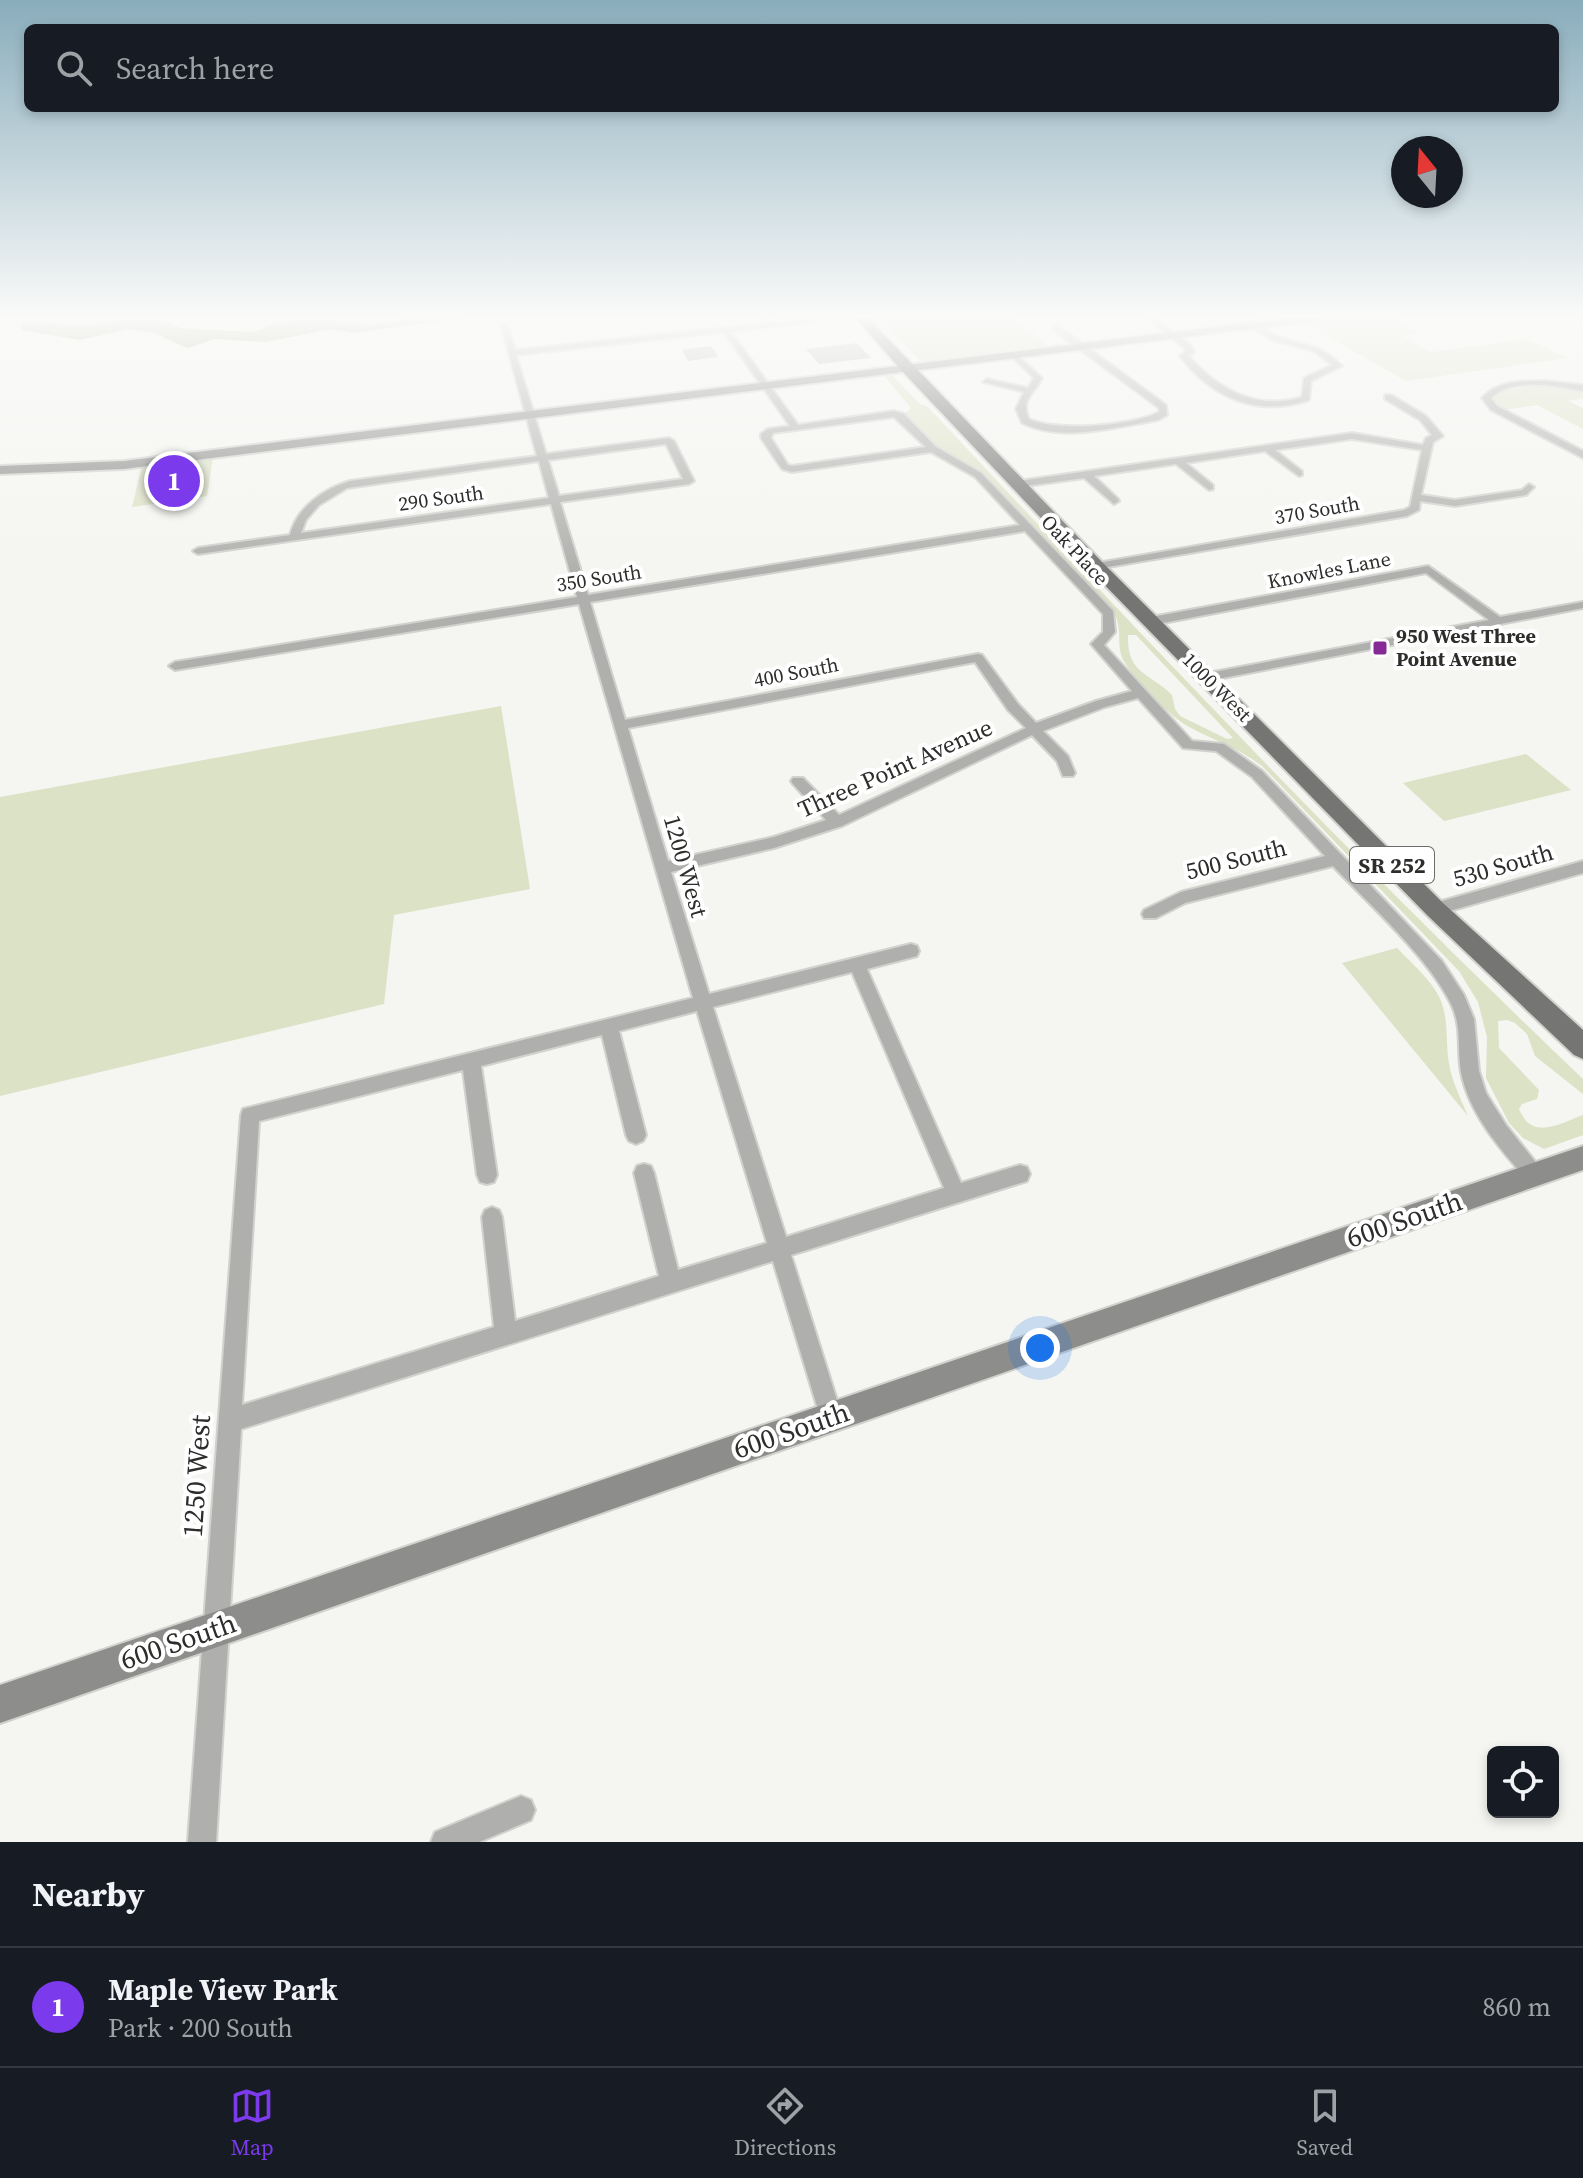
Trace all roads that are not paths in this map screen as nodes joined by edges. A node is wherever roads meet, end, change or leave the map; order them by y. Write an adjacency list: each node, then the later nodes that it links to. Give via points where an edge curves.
1 (526, 403): 11 (street, 1200 West)
2 (627, 403): 11 (street)
3 (777, 403): 12 (street)
4 (940, 403): 22 (main road, 1000 West / SR 252)
5 (1023, 403): 6 (street, via 1021,415 1033,427 1046,430 1158,417 1164,413)
6 (1158, 403)
7 (1247, 403): 8 (street)
8 (1289, 403)
9 (1397, 403): 14 (street, via 1429,423 1438,436)
10 (1490, 403): 16 (street)
11 (529, 415): 17 (street, 1200 West); 19 (street, via 124,465)
12 (795, 427): 15 (street, Oak Place, via 894,414); 15 (street, via 766,434 785,467 792,469)
13 (1266, 448): 14 (street, via 1360,436); 18 (street); 20 (street)
14 (1425, 448): 25 (street)
15 (933, 449): 28 (street, Oak Place, via 978,475)
16 (1583, 455)
17 (541, 457): 26 (street, 1200 West); 26 (street, 290 South, via 669,441 689,481); 29 (street, via 344,484 300,518)
18 (1178, 461): 21 (street); 23 (street)
19 (0, 470)
20 (1299, 473)
21 (1086, 474): 22 (street); 27 (street)
22 (1019, 484): 31 (main road, 1000 West / SR 252)
23 (1209, 487)
24 (1529, 487): 25 (street, via 1526,492 1455,503)
25 (1415, 497): 31 (street, 370 South, via 1415,508 1407,513)
26 (554, 500): 29 (street, 290 South); 32 (street, 1200 West)
27 (1114, 501)
28 (1028, 527): 32 (street, 350 South); 38 (street, Oak Place, via 1109,613 1109,637 1097,644)
29 (295, 537): 30 (street, 290 South)
30 (198, 551)
31 (1096, 566): 34 (main road, 1000 West / SR 252)
32 (583, 599): 36 (street, 350 South); 39 (street, 1200 West)
33 (1583, 605): 35 (street)
34 (1152, 621): 35 (street, Knowles Lane, via 1428,569); 37 (main road, 1000 West / SR 252)
35 (1498, 621): 37 (street)
36 (175, 666)
37 (1207, 677): 47 (main road, 1000 West / SR 252)
38 (1140, 693): 40 (street, Three Point Avenue, via 1079,710); 44 (street, via 1188,745 1219,747 1257,774)
39 (621, 725): 40 (street, 400 South, via 978,658 1013,707); 46 (street, 1200 West)
40 (1037, 729): 41 (street); 43 (street, Three Point Avenue)
41 (1068, 773)
42 (798, 781): 43 (street)
43 (837, 822): 46 (street, Three Point Avenue, via 763,846)
44 (1337, 859): 48 (street, 500 South, via 1181,898); 59 (street, via 1452,988 1463,1011 1467,1059 1483,1106)
45 (1583, 867): 47 (street, 530 South)
46 (663, 868): 51 (street, 1200 West)
47 (1435, 909): 53 (main road, 1000 West / SR 252)
48 (1150, 914)
49 (911, 951): 50 (street)
50 (857, 964): 51 (street); 61 (street)
51 (702, 1003): 52 (street); 63 (street, 1200 West)
52 (609, 1026): 54 (street); 55 (street)
53 (1583, 1047)
54 (471, 1060): 60 (street); 67 (street, 1250 West, via 250,1115)
55 (636, 1135)
56 (1583, 1158): 59 (street, 600 South)
57 (644, 1173): 64 (street)
58 (1020, 1174): 61 (street)
59 (1535, 1174): 66 (street, 600 South)
60 (487, 1175)
61 (956, 1194): 63 (street)
62 (492, 1217): 65 (street)
63 (777, 1250): 64 (street); 66 (street, 1200 West)
64 (671, 1283): 65 (street)
65 (506, 1334): 67 (street)
66 (831, 1416): 68 (street, 600 South)
67 (229, 1421): 68 (street, 1250 West)
68 (215, 1628): 69 (street, 600 South); 71 (street, 1250 West)
69 (0, 1704)
70 (521, 1810): 72 (street)
71 (202, 1842)
72 (445, 1842)

